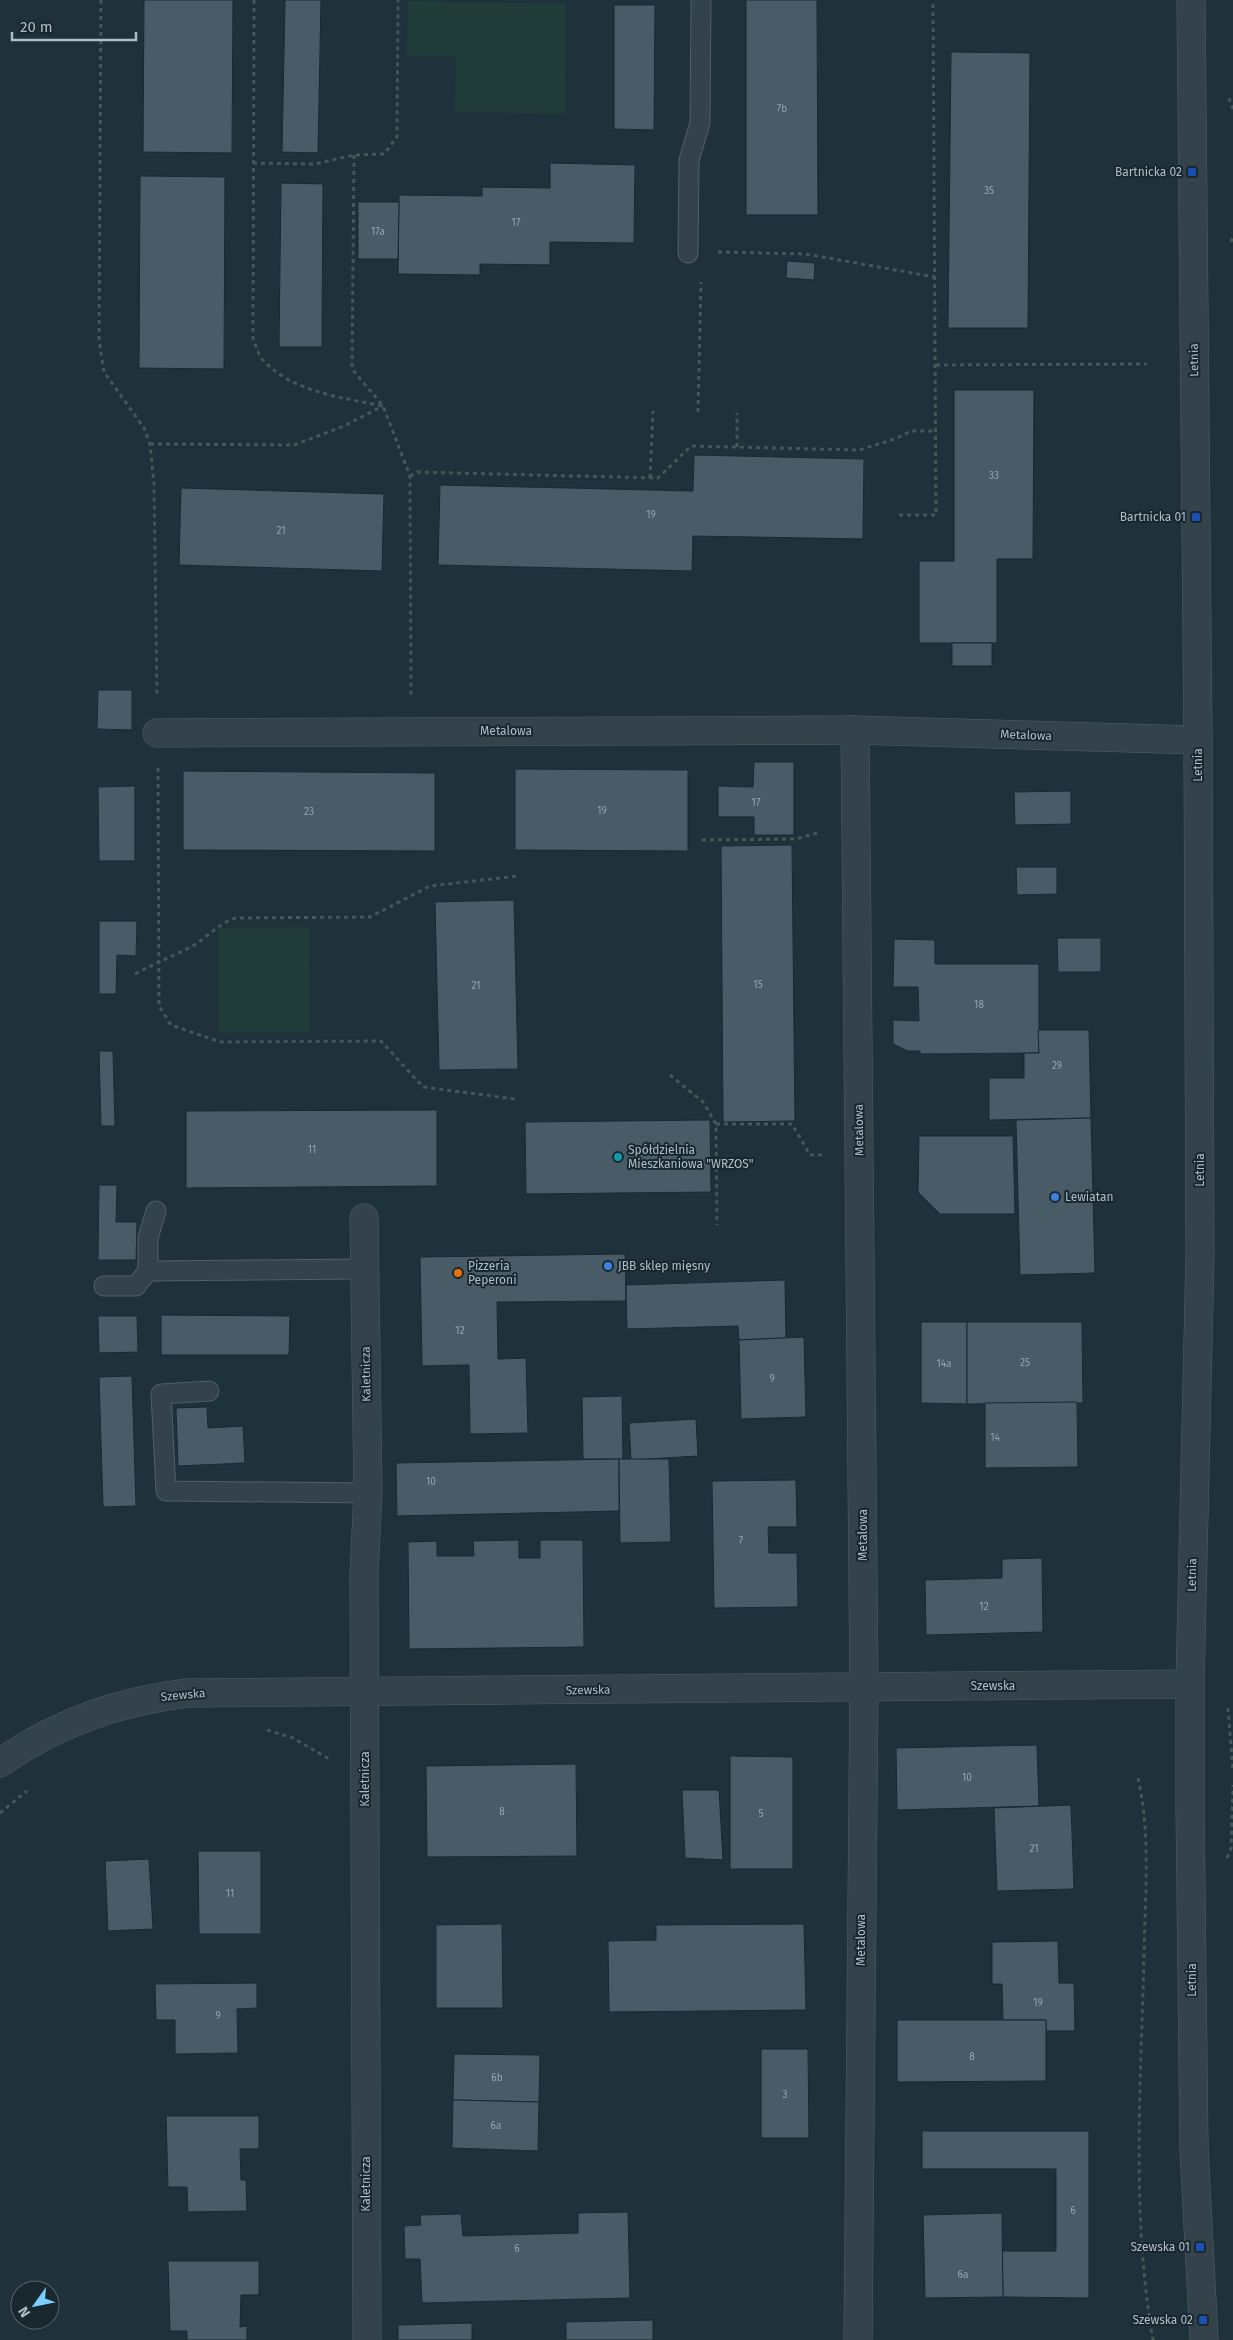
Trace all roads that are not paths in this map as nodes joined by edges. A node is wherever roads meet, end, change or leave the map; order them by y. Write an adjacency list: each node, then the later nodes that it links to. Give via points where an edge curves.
1 (701, 0): 3 (lane, via 700,123 689,160)
2 (1190, 0): 6 (street, Letnia)
3 (688, 253)
4 (855, 730): 5 (street, Metalowa); 6 (street, Metalowa); 15 (street, Metalowa)
5 (157, 733)
6 (1198, 740): 14 (street, Letnia, via 1200,1256)
7 (156, 1211): 10 (lane, via 148,1238)
8 (364, 1218): 9 (street, Kaletnicza)
9 (364, 1270): 10 (lane); 13 (street, Kaletnicza)
10 (148, 1271): 11 (lane, via 136,1286)
11 (104, 1286)
12 (209, 1391): 13 (lane, via 161,1394 166,1491)
13 (368, 1493): 16 (street, Kaletnicza)
14 (1190, 1684): 15 (street, Szewska); 20 (street, Letnia, via 1194,2149)
15 (864, 1687): 16 (street, Szewska); 19 (street, Metalowa)
16 (364, 1692): 17 (street, Szewska, via 210,1693 159,1697 80,1719 28,1744); 18 (street, Kaletnicza)
17 (0, 1762)
18 (367, 2340)
19 (858, 2340)
20 (1204, 2340)

